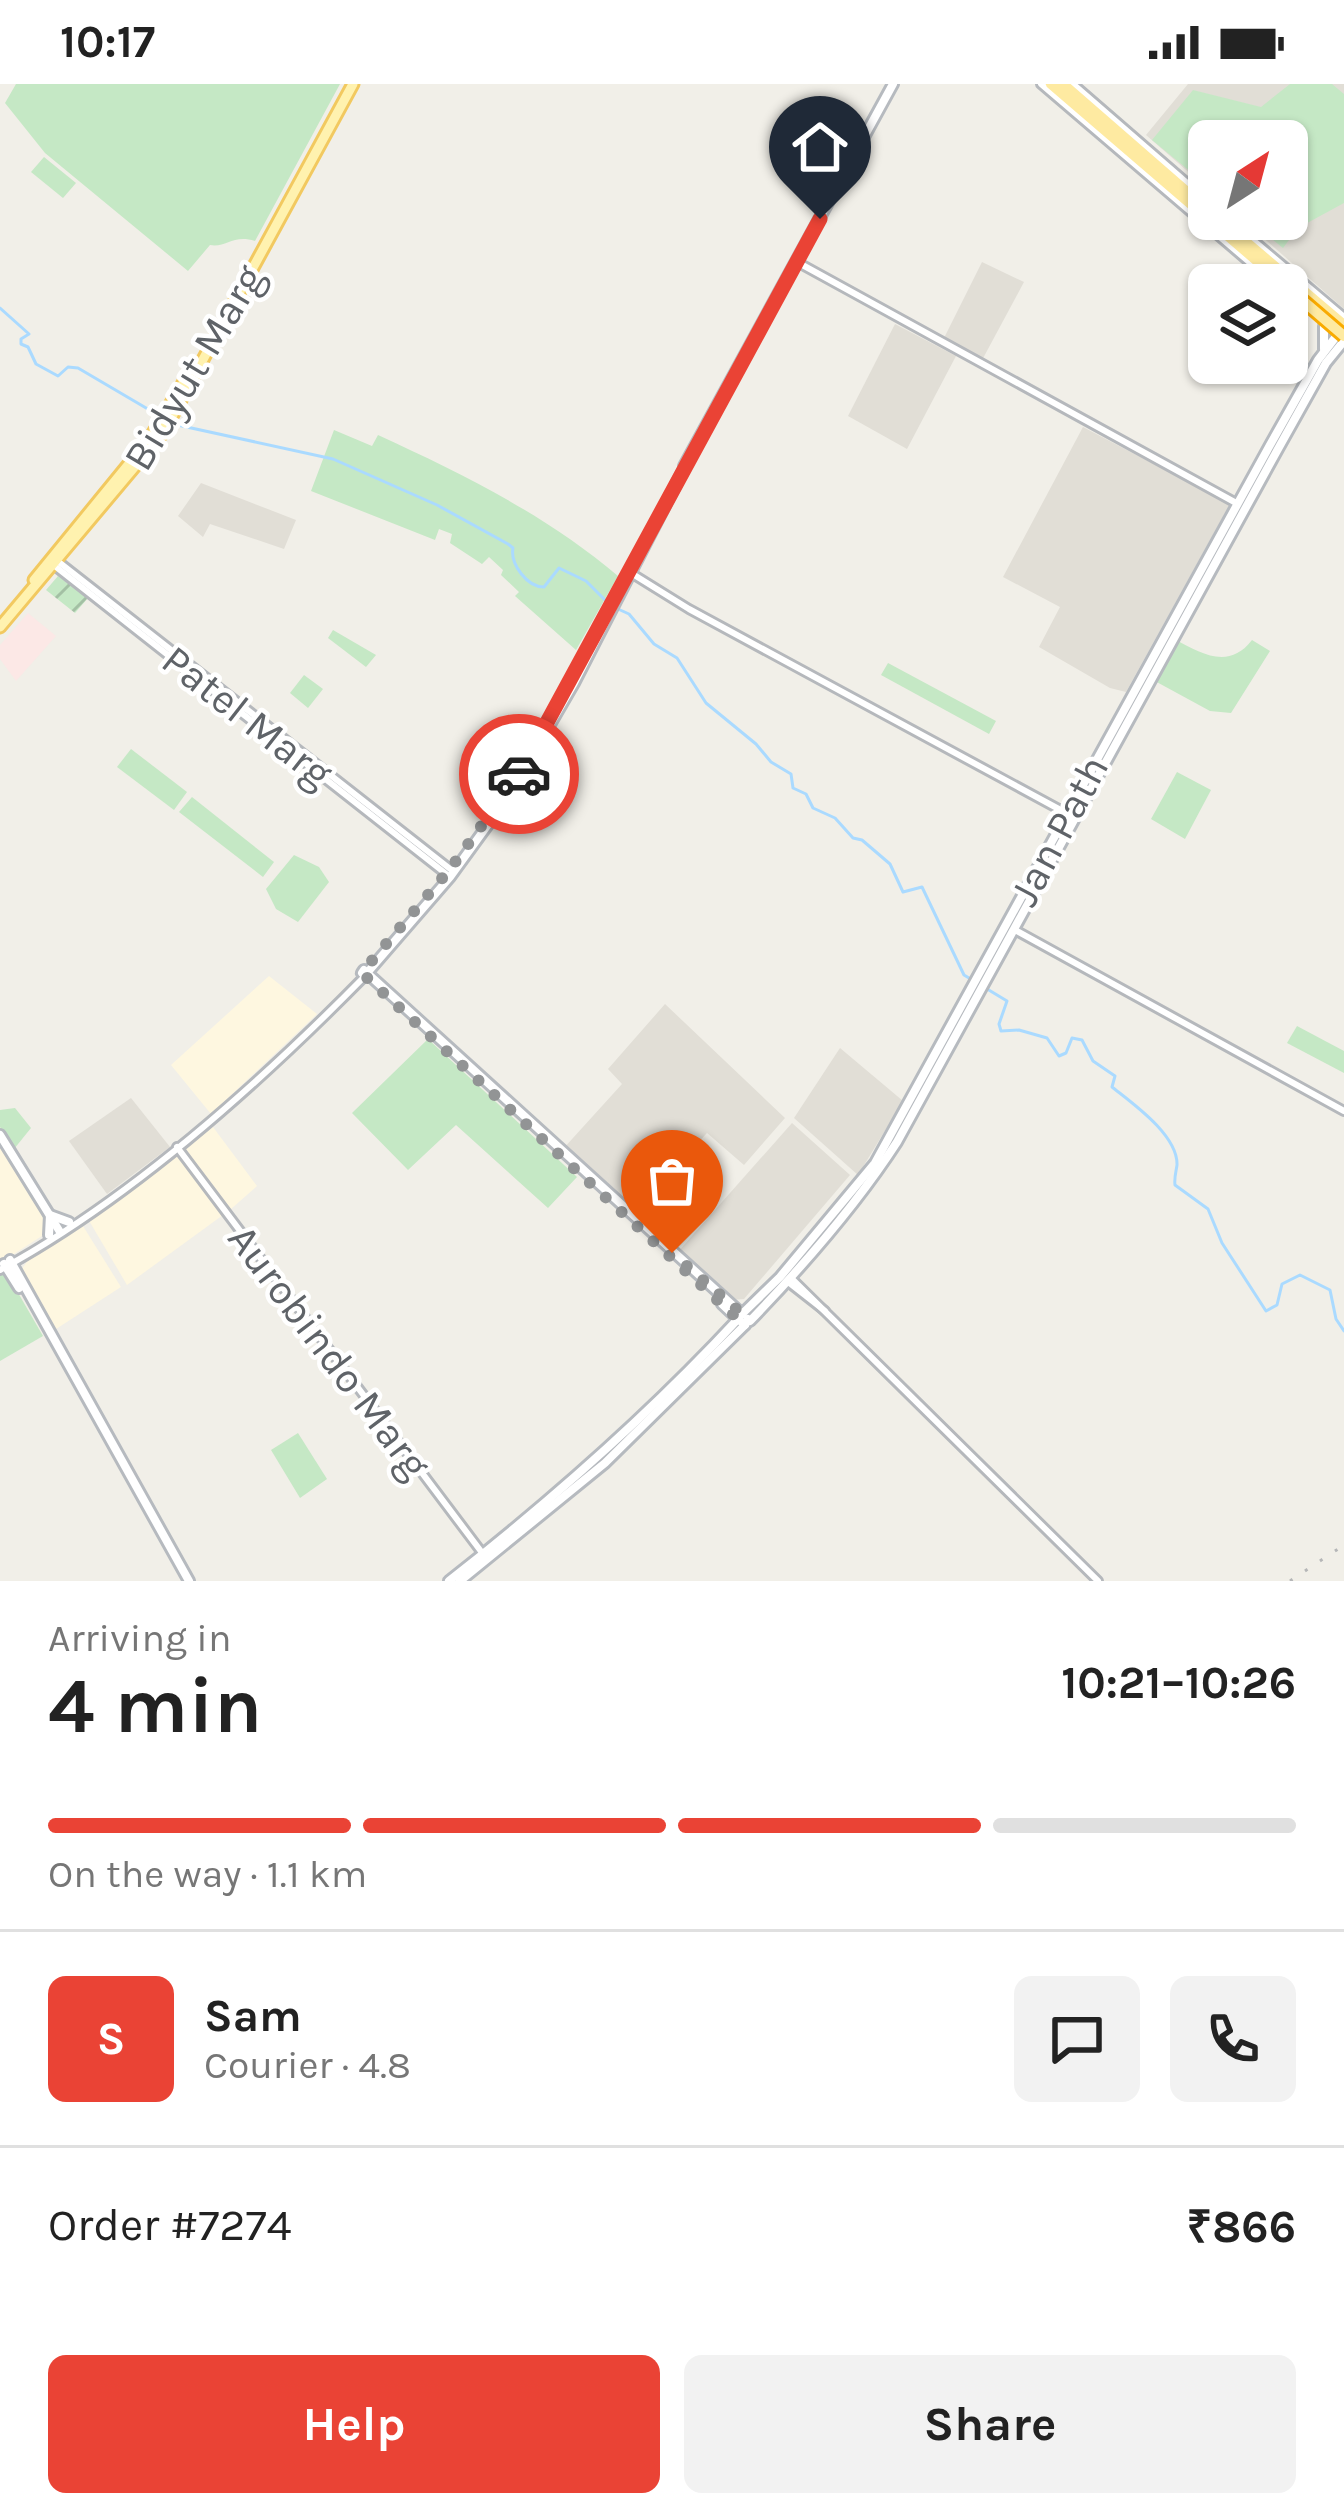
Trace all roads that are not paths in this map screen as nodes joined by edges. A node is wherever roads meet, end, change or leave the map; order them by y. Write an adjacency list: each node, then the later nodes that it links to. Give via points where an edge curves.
1 (350, 84): 21 (main road, Bidyut Marg, via 169,409)
2 (893, 84): 11 (main road)
3 (1041, 84): 12 (street)
4 (1051, 84): 13 (highway)
5 (1063, 84): 8 (highway)
6 (1073, 84): 7 (street)
7 (1188, 187)
8 (1188, 188)
9 (1242, 240): 17 (highway, bridge)
10 (1254, 240): 17 (street, via 1305,282)
11 (797, 262): 20 (street); 22 (main road)
12 (1255, 264)
13 (1257, 264)
14 (1308, 306): 17 (highway, bridge)
15 (1308, 311): 16 (street)
16 (1324, 326): 17 (street); 19 (main road)
17 (1343, 333): 19 (main road, Jan Path)
18 (1344, 353): 19 (main road)
19 (1328, 354): 20 (main road, Jan Path); 26 (main road, Jan Path)
20 (1238, 503): 24 (main road, Jan Path)
21 (53, 561): 23 (main road, Bidyut Marg); 25 (street, Patel Marg)
22 (630, 572): 24 (street); 25 (main road, via 550,728)
23 (0, 623)
24 (1068, 814): 26 (main road, Jan Path)
25 (450, 873): 27 (main road)
26 (1010, 927): 28 (street); 35 (main road, Jan Path, via 879,1170)
27 (364, 973): 30 (street, via 244,1094); 32 (street, via 220,1108); 36 (main road)
28 (1344, 1111)
29 (0, 1135): 31 (main road)
30 (176, 1147): 33 (street); 37 (street, Aurobindo Marg)
31 (50, 1215): 32 (main road); 33 (main road)
32 (69, 1222): 33 (street)
33 (55, 1232): 34 (street)
34 (6, 1265): 38 (main road)
35 (786, 1277): 36 (main road, Jan Path); 41 (street)
36 (744, 1320): 37 (main road, Jan Path); 40 (main road, Jan Path, via 605,1463)
37 (483, 1555): 39 (main road, Jan Path)
38 (189, 1581)
39 (449, 1581)
40 (460, 1581)
41 (1098, 1581)

